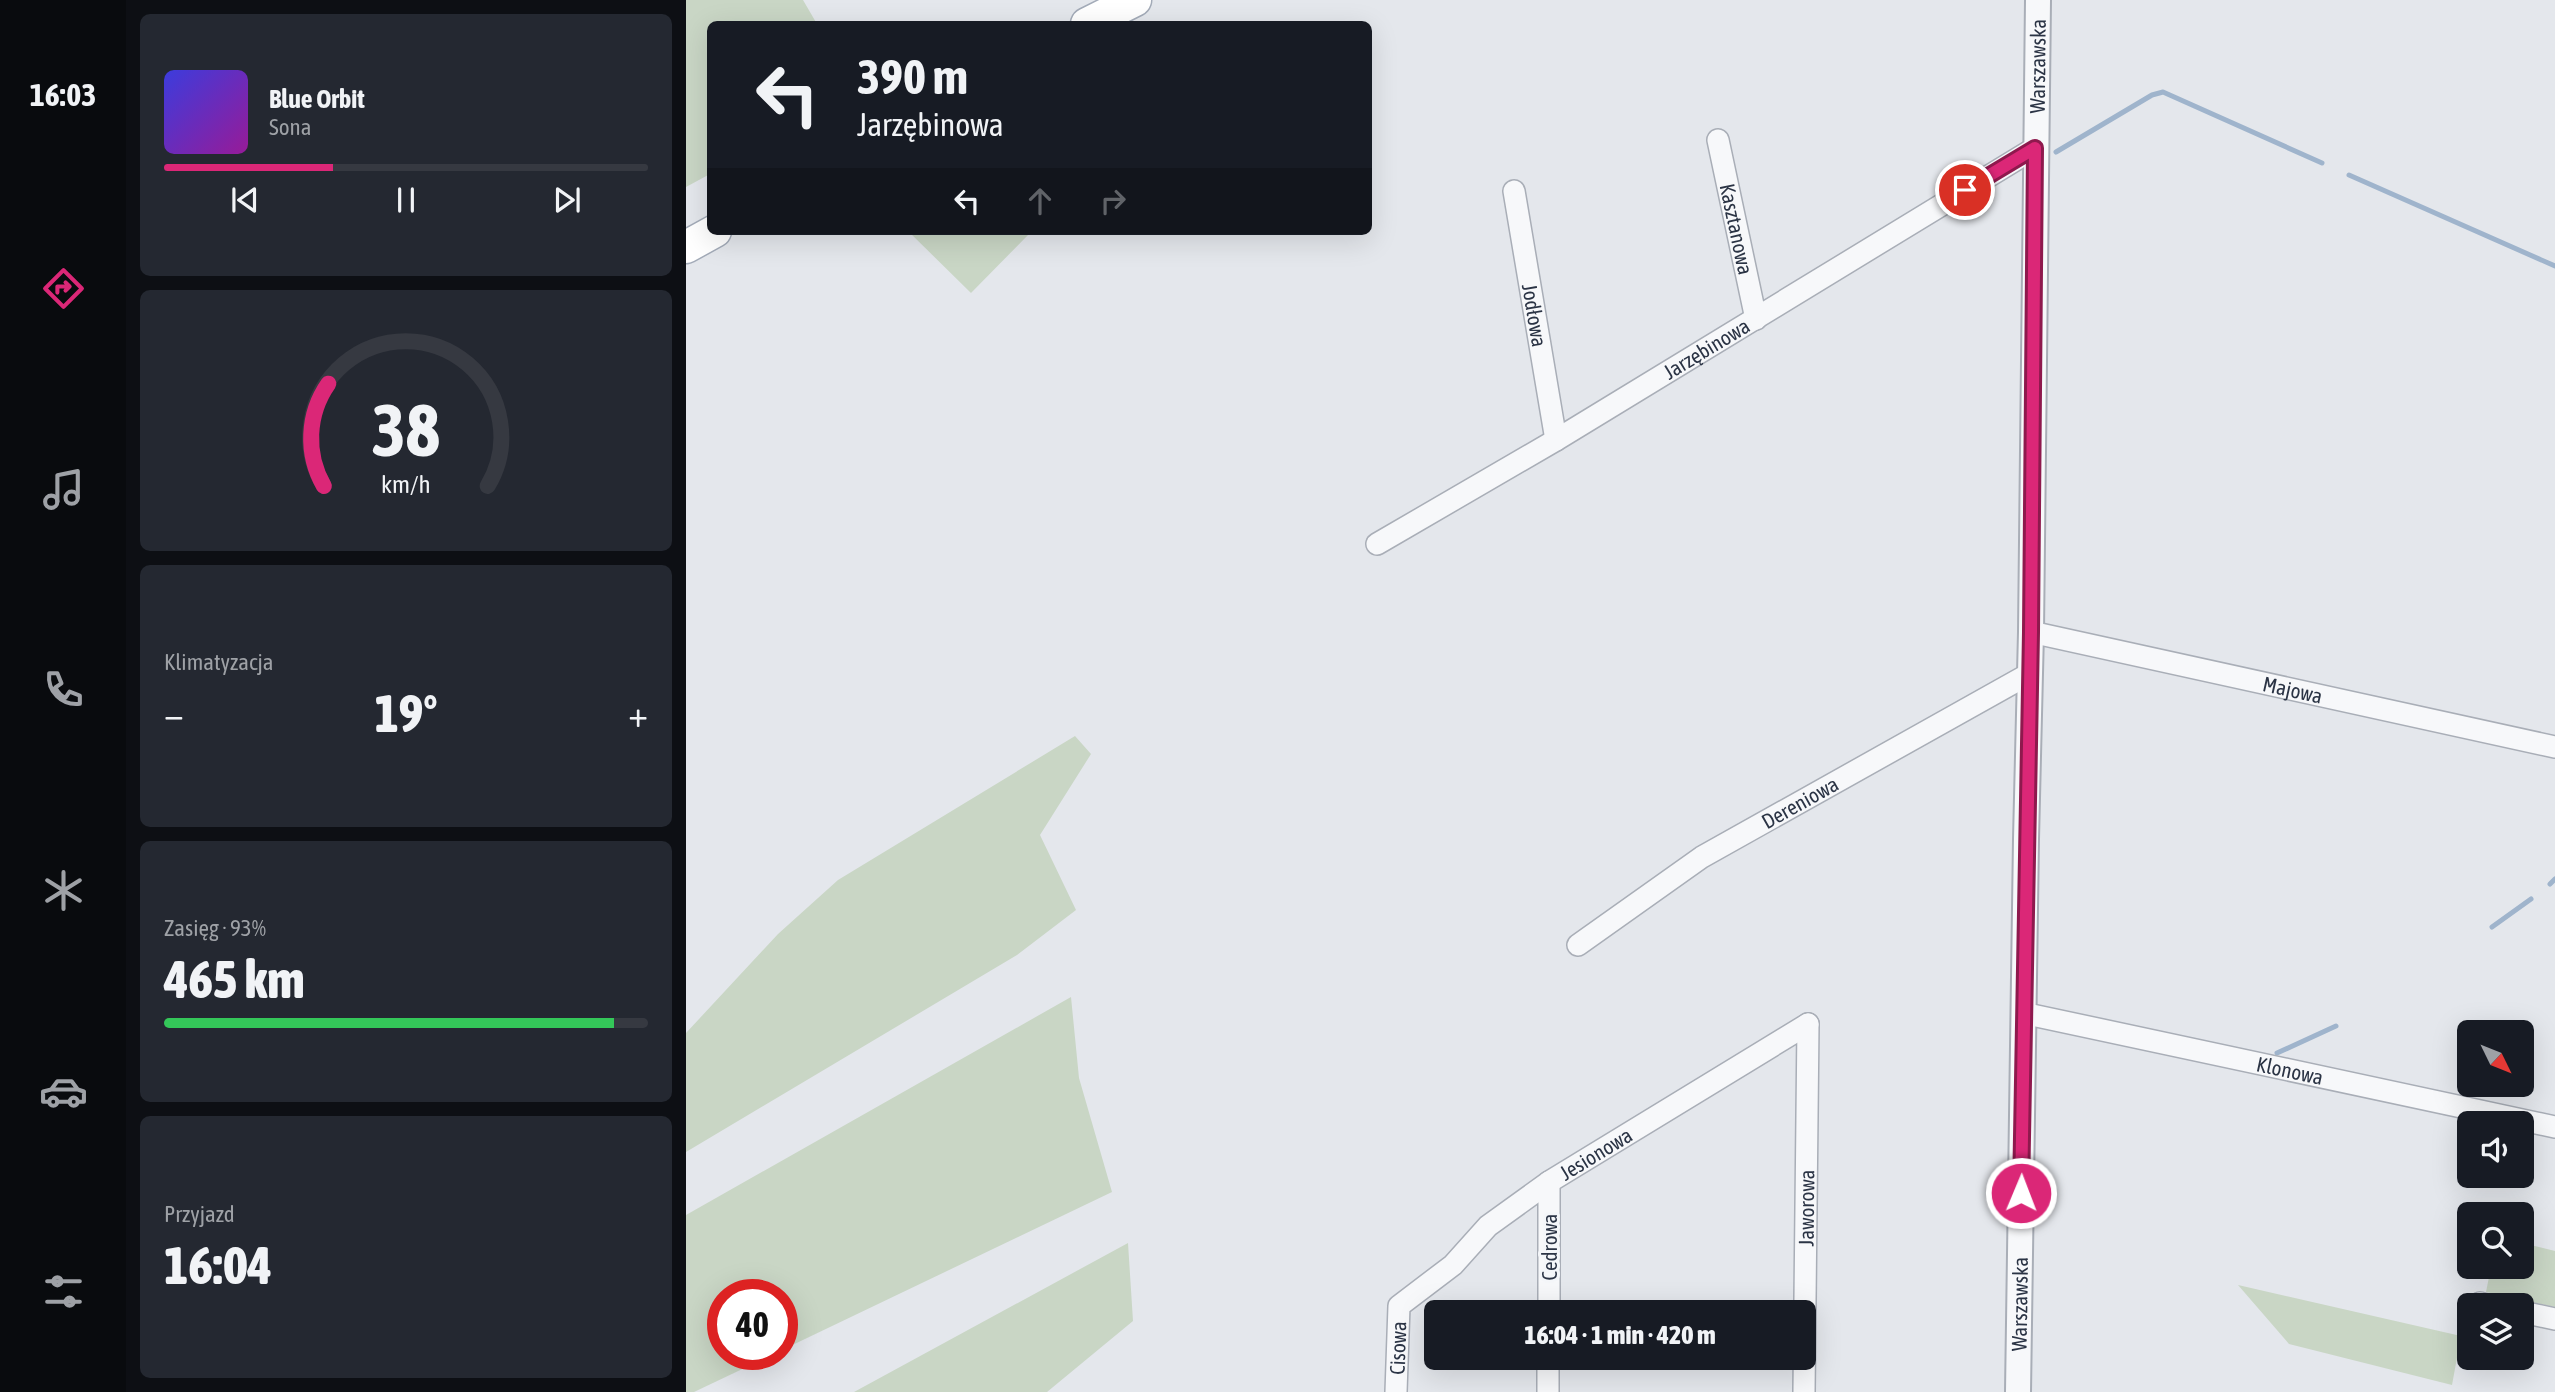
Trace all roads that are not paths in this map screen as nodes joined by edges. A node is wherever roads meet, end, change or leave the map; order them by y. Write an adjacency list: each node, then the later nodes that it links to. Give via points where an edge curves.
1 (1135, 0): 3 (main road)
2 (2038, 0): 5 (street, Warszawska)
3 (1093, 21)
4 (1718, 140): 11 (street, Kasztanowa)
5 (2035, 148): 11 (street, Jarzębinowa); 14 (street, Warszawska)
6 (1514, 191): 12 (street, Jodłowa)
7 (707, 214): 8 (main road)
8 (686, 225)
9 (708, 235): 10 (main road)
10 (686, 247)
11 (1756, 319): 12 (street, Jarzębinowa)
12 (1556, 440): 13 (street, Jarzębinowa)
13 (1377, 544)
14 (2031, 632): 15 (street, Warszawska); 16 (street, Majowa)
15 (2029, 674): 17 (street, Dereniowa, via 1702,857); 18 (street, Warszawska)
16 (2555, 747)
17 (1578, 945)
18 (2024, 1013): 20 (street, Klonowa); 30 (street, Warszawska)
19 (1808, 1024): 21 (street, Jesionowa); 29 (street, Jaworowa)
20 (2555, 1127)
21 (1549, 1182): 22 (street, Cedrowa); 23 (street, Jesionowa, via 1488,1226 1453,1265)
22 (1549, 1300)
23 (1399, 1306): 27 (street, Cisowa)
24 (2534, 1315): 25 (street)
25 (2555, 1319)
26 (1548, 1370): 28 (street)
27 (1396, 1392)
28 (1548, 1392)
29 (1804, 1392)
30 (2018, 1392)

